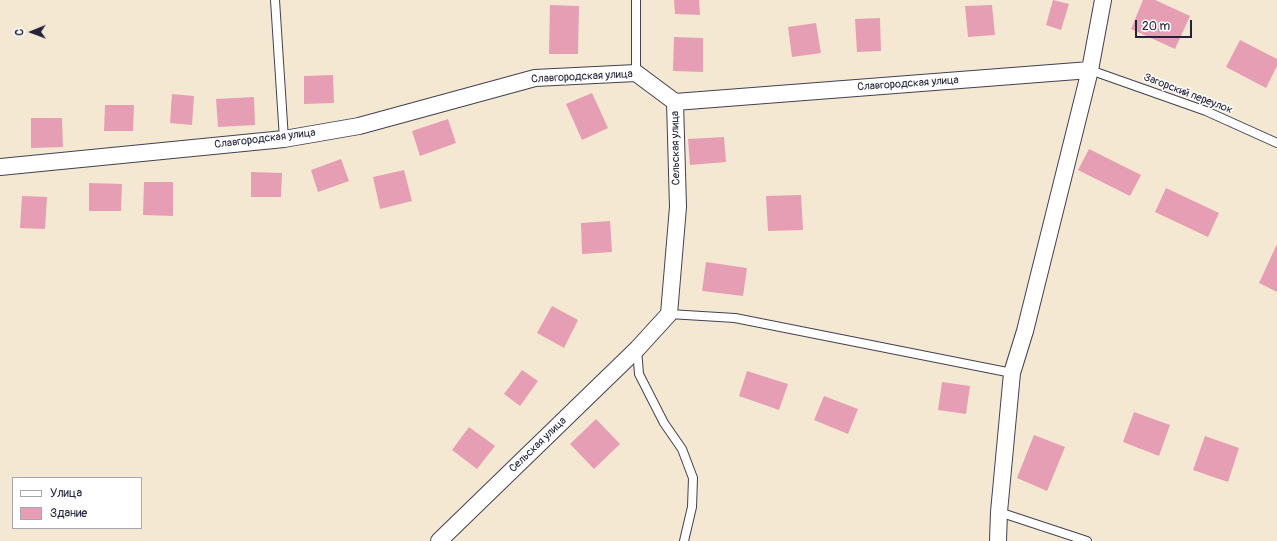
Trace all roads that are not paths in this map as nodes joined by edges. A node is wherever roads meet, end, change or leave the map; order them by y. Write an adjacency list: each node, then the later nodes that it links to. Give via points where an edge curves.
1 (275, 0): 7 (lane)
2 (636, 0): 5 (lane)
3 (1103, 0): 4 (street)
4 (1090, 70): 6 (street, Славгородская улица); 8 (lane, Загорский переулок, via 1206,111); 12 (street, via 1025,332)
5 (636, 73): 6 (street, Славгородская улица); 7 (street, Славгородская улица, via 535,78 359,126)
6 (675, 102): 10 (street, Сельская улица, via 678,207)
7 (284, 139): 9 (street, Славгородская улица)
8 (1277, 143)
9 (0, 167)
10 (669, 314): 11 (street, Сельская улица); 12 (lane, via 735,318)
11 (637, 349): 14 (street, Сельская улица); 15 (lane, via 639,374 664,423 682,449 693,478 692,507)
12 (1012, 373): 13 (street)
13 (999, 512): 16 (street); 17 (lane)
14 (439, 541)
15 (684, 541)
16 (998, 541)
17 (1087, 541)

